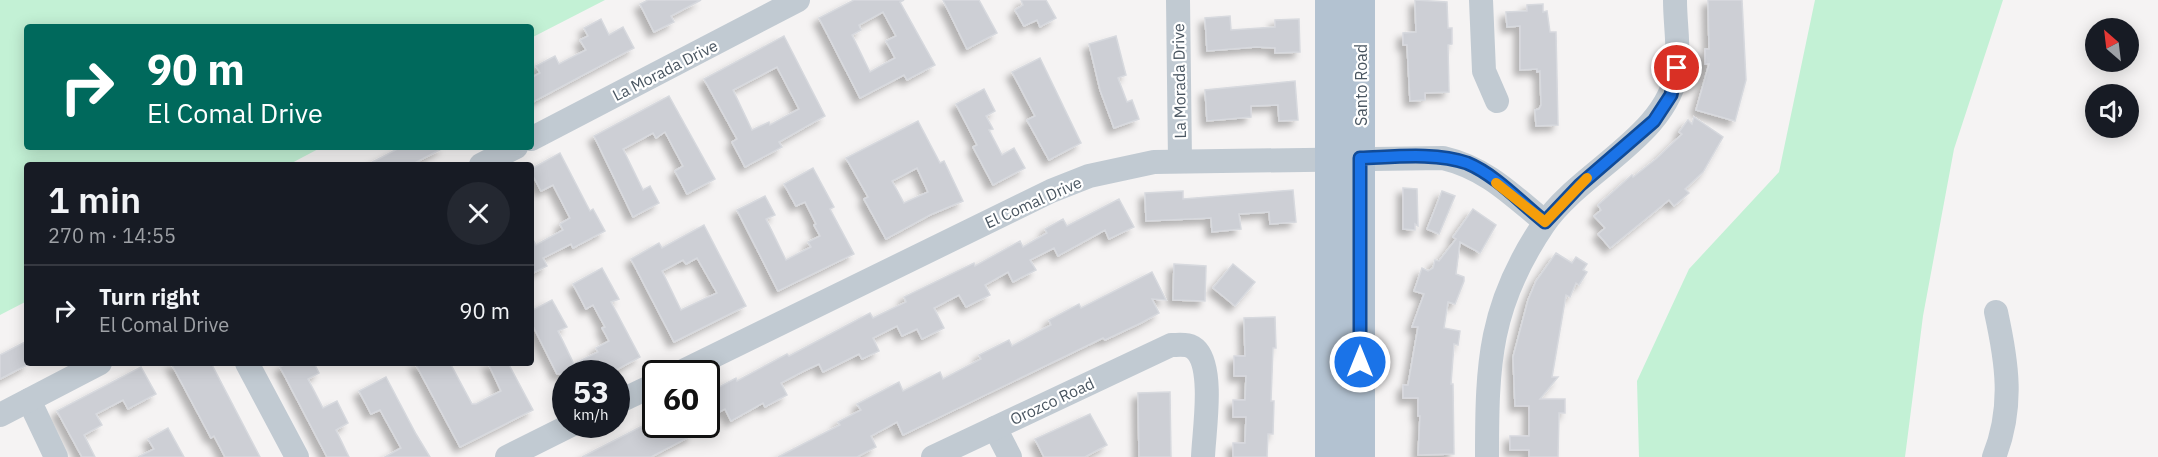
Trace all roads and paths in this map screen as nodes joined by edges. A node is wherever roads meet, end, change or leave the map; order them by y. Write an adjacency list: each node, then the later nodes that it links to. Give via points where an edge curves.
1 (1178, 0): 12 (street, La Morada Drive)
2 (1330, 0): 11 (main road, Santo Road)
3 (1360, 0): 10 (main road, Santo Road)
4 (1481, 0): 7 (street, via 1484,71)
5 (1675, 0): 14 (street, via 1677,68 1671,95 1654,121 1580,185)
6 (788, 2): 8 (street, La Morada Drive)
7 (1497, 101)
8 (534, 137)
9 (510, 150): 13 (street)
10 (1360, 158): 11 (street, El Comal Drive); 14 (street, El Comal Drive, via 1443,158 1467,164); 30 (main road, Santo Road)
11 (1330, 160): 12 (street, El Comal Drive); 29 (main road, Santo Road)
12 (1180, 161): 16 (street, El Comal Drive, via 1154,162 1089,177 1051,191)
13 (487, 162)
14 (1545, 222): 31 (street, via 1509,282 1495,326 1487,389)
15 (1996, 312): 32 (street, via 2007,365 2006,412)
16 (706, 360)
17 (94, 366): 19 (street)
18 (249, 366): 24 (street)
19 (29, 400): 20 (street); 23 (street)
20 (0, 415)
21 (995, 428): 26 (street, Orozco Road); 27 (street); 28 (street, Orozco Road, via 1171,345 1185,344 1197,351 1206,369)
22 (552, 434): 25 (street)
23 (56, 457)
24 (297, 457)
25 (507, 457)
26 (933, 457)
27 (1010, 457)
28 (1203, 457)
29 (1330, 457)
30 (1360, 457)
31 (1487, 457)
32 (1994, 457)

